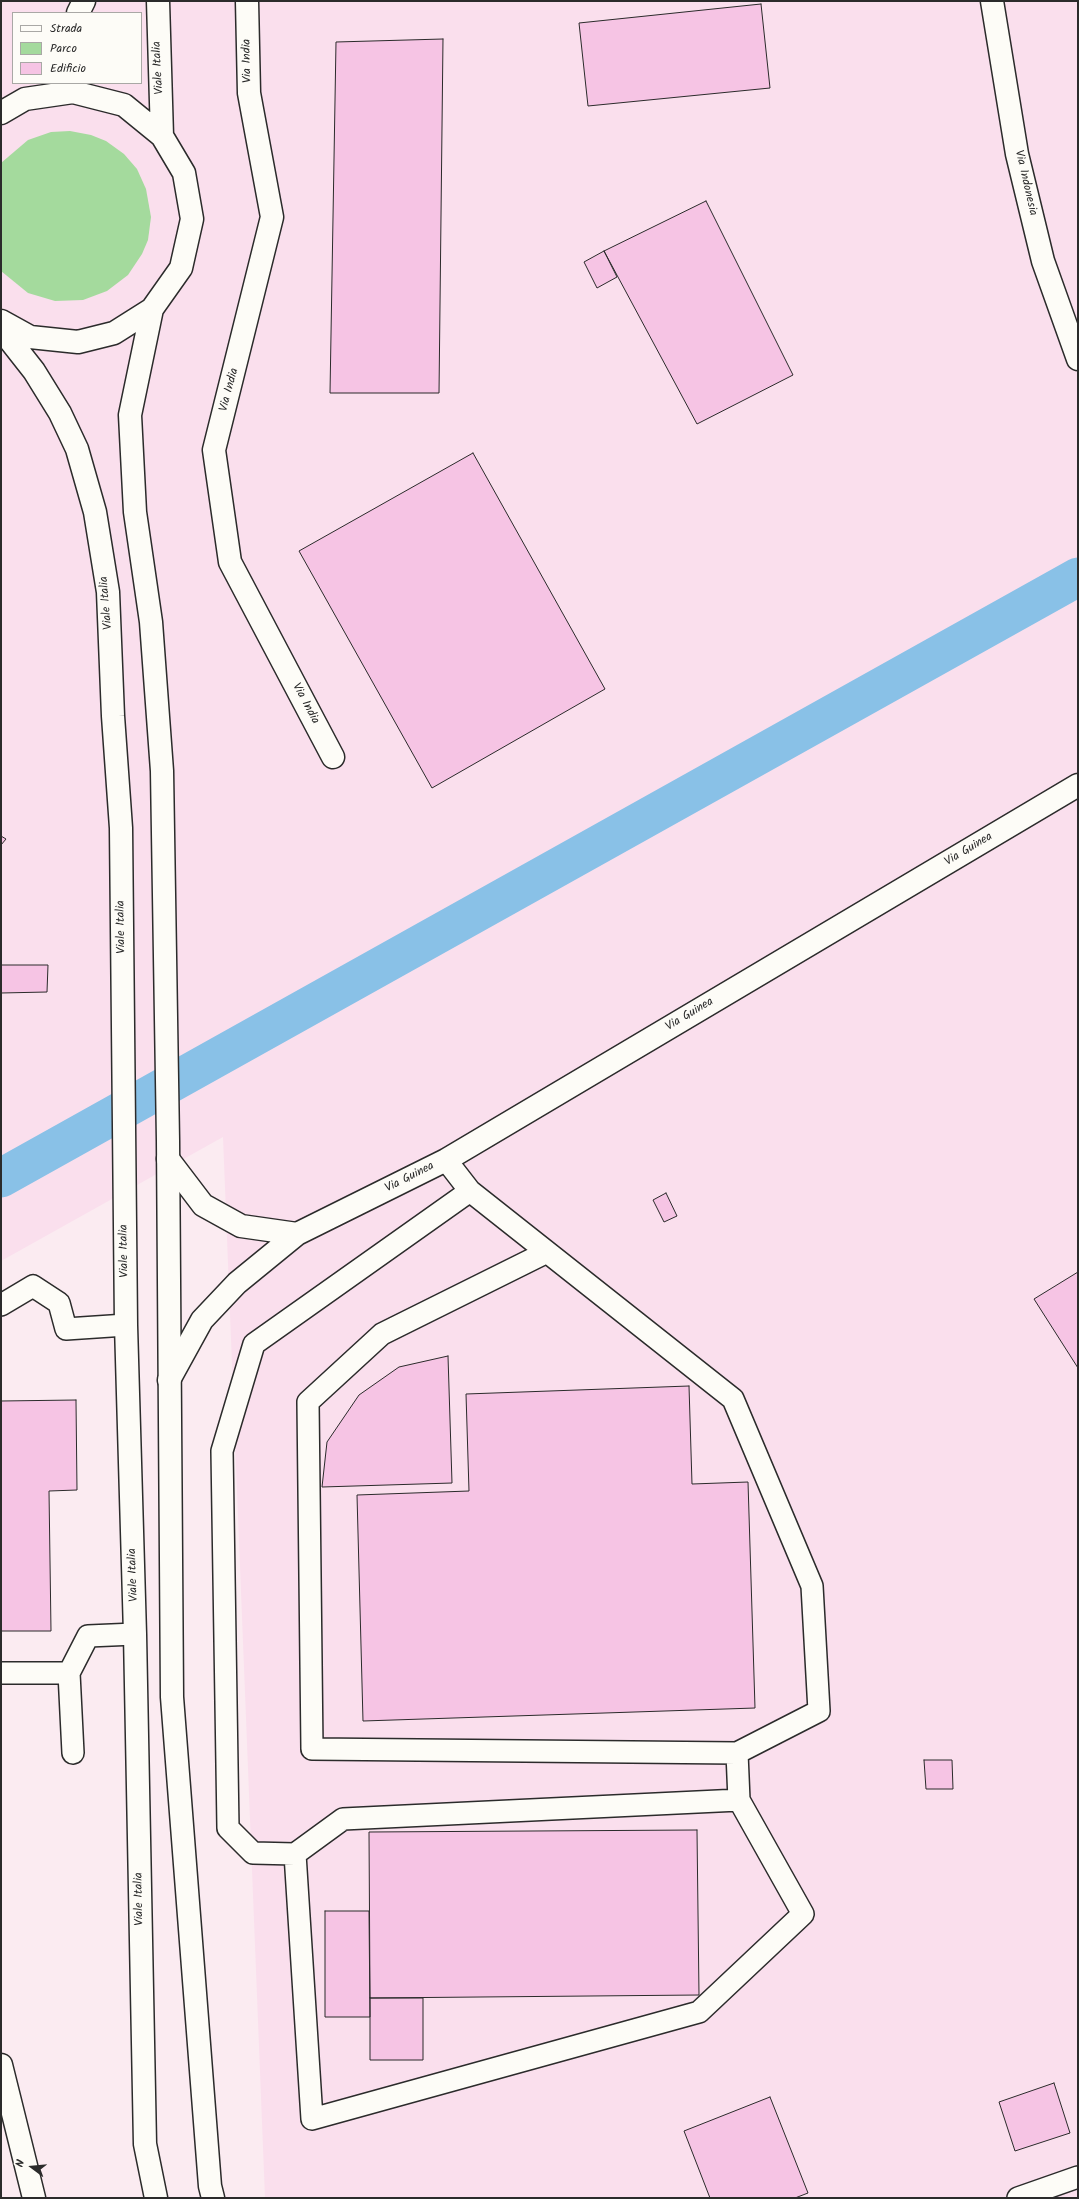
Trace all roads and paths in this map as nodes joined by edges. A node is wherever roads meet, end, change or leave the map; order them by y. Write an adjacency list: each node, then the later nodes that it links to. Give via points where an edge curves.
1 (84, 1): 5 (main road)
2 (158, 1): 8 (main road, Viale Italia)
3 (247, 1): 13 (main road, Via India, via 249,93 272,217 214,450 230,562)
4 (992, 1): 12 (main road, Via Indonesia, via 1018,154 1039,246)
5 (78, 12)
6 (30, 91): 7 (main road); 8 (main road, via 73,92 124,105)
7 (1, 113)
8 (162, 136): 9 (main road, via 184,174 192,219 181,268)
9 (152, 308): 10 (main road, via 114,333 78,342 30,337); 15 (main road, via 130,415 135,512 151,622 162,771)
10 (1, 321)
11 (1, 329): 21 (main road, Viale Italia, via 34,371 60,413 77,449 95,512 108,592 121,828)
12 (1078, 359)
13 (333, 757)
14 (1078, 785): 16 (main road, Via Guinea)
15 (168, 1150): 18 (main road, via 203,1205 241,1226); 22 (main road)
16 (446, 1160): 17 (lane); 18 (main road, Via Guinea)
17 (470, 1192): 19 (lane); 29 (lane, via 254,1344 222,1452 228,1828 253,1853)
18 (297, 1234): 22 (main road, Via Guinea, via 237,1282 202,1320)
19 (547, 1252): 27 (lane, via 733,1399 812,1586 819,1711); 27 (lane, via 382,1334 308,1402 312,1750)
20 (1, 1305): 21 (lane, via 33,1286 59,1303 66,1329)
21 (126, 1325): 23 (main road, Viale Italia)
22 (169, 1380): 34 (main road, via 172,1697 210,2186)
23 (135, 1634): 25 (lane, via 88,1636); 33 (main road, Viale Italia, via 145,2144)
24 (1, 1673): 25 (lane)
25 (69, 1673): 26 (lane)
26 (73, 1753)
27 (737, 1753): 28 (lane)
28 (738, 1800): 29 (lane, via 343,1819); 29 (lane, via 803,1914 700,2012 312,2119)
29 (295, 1854)
30 (1, 2065): 32 (main road)
31 (1078, 2177): 35 (lane)
32 (34, 2198)
33 (156, 2198)
34 (213, 2198)
35 (1018, 2198)

